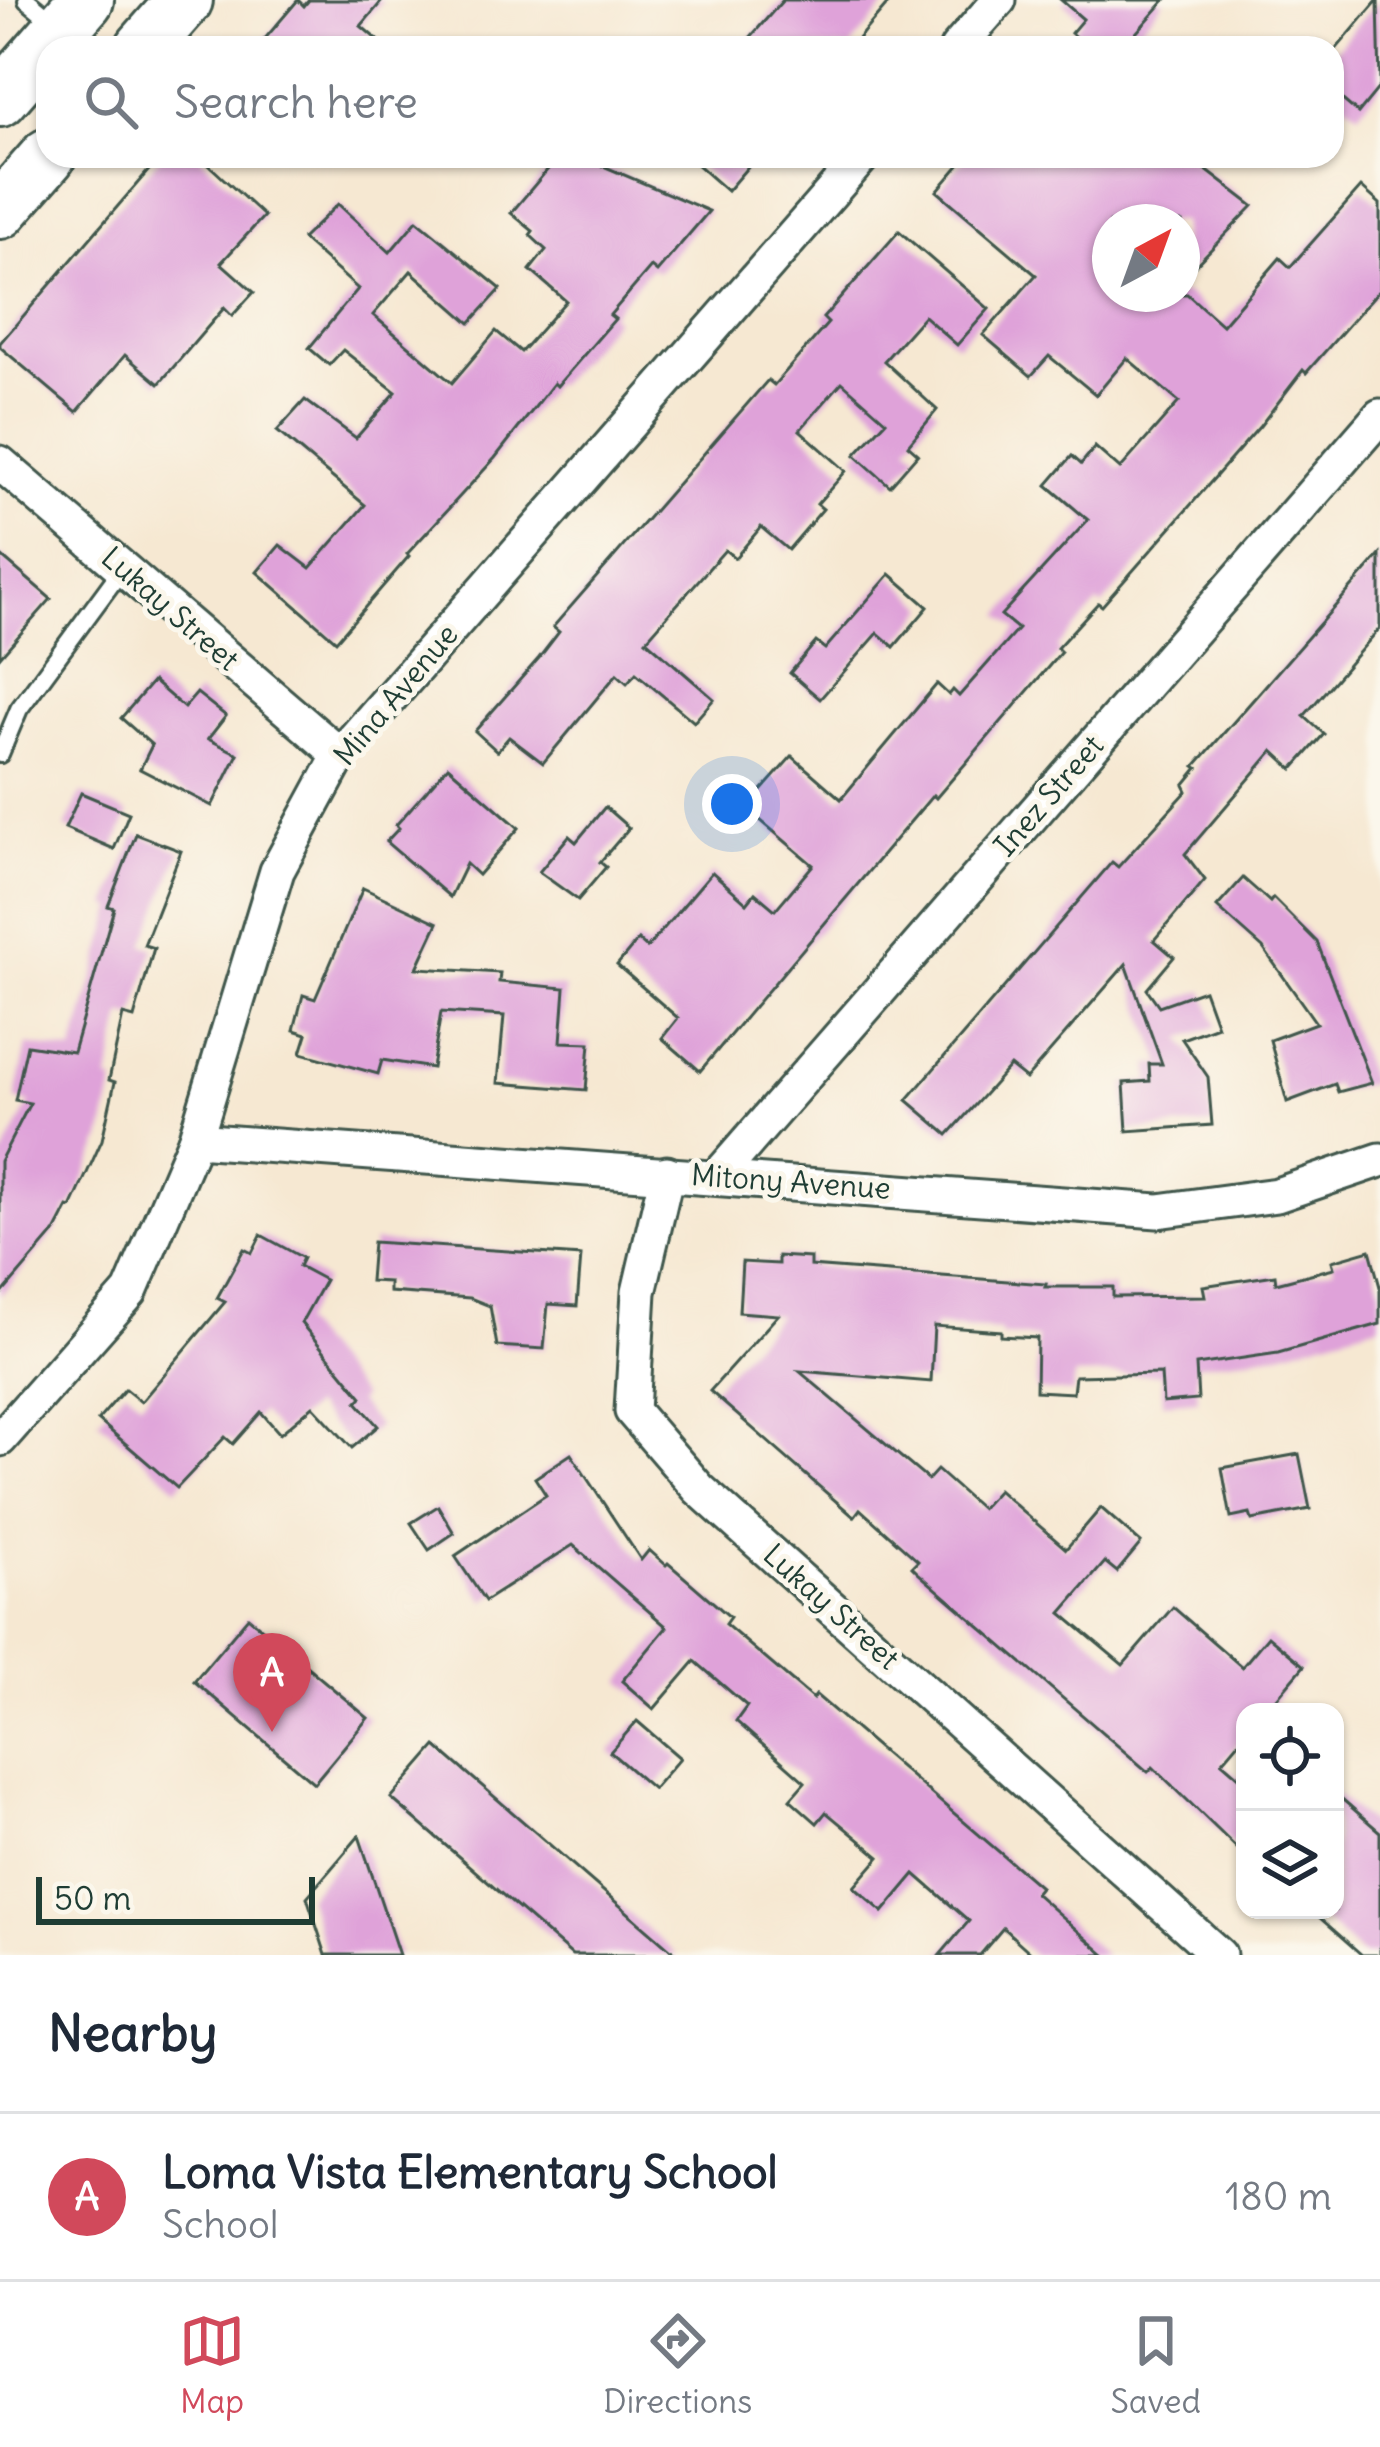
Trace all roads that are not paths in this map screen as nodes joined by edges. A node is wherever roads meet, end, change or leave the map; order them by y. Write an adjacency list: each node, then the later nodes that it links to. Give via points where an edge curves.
1 (185, 0): 5 (main road)
2 (999, 0): 6 (street)
3 (58, 10): 4 (main road)
4 (38, 36)
5 (154, 36)
6 (968, 36)
7 (36, 39): 8 (main road)
8 (6, 79)
9 (38, 168): 11 (main road)
10 (853, 168): 16 (street, Mina Avenue)
11 (0, 212)
12 (1380, 416): 20 (street, Inez Street)
13 (0, 464): 14 (street, Lukay Street)
14 (122, 569): 15 (lane, via 19,709); 16 (street, Lukay Street)
15 (0, 754)
16 (340, 755): 17 (street, Mina Avenue, via 277,871)
17 (195, 1140): 19 (street, Mitony Avenue); 21 (street, Mina Avenue, via 130,1292)
18 (1380, 1160): 20 (street, Mitony Avenue, via 1277,1196 1158,1211)
19 (667, 1173): 20 (street, Mitony Avenue); 22 (street, Lukay Street, via 639,1292 632,1411 699,1490)
20 (718, 1176)
21 (0, 1439)
22 (1219, 1955)

